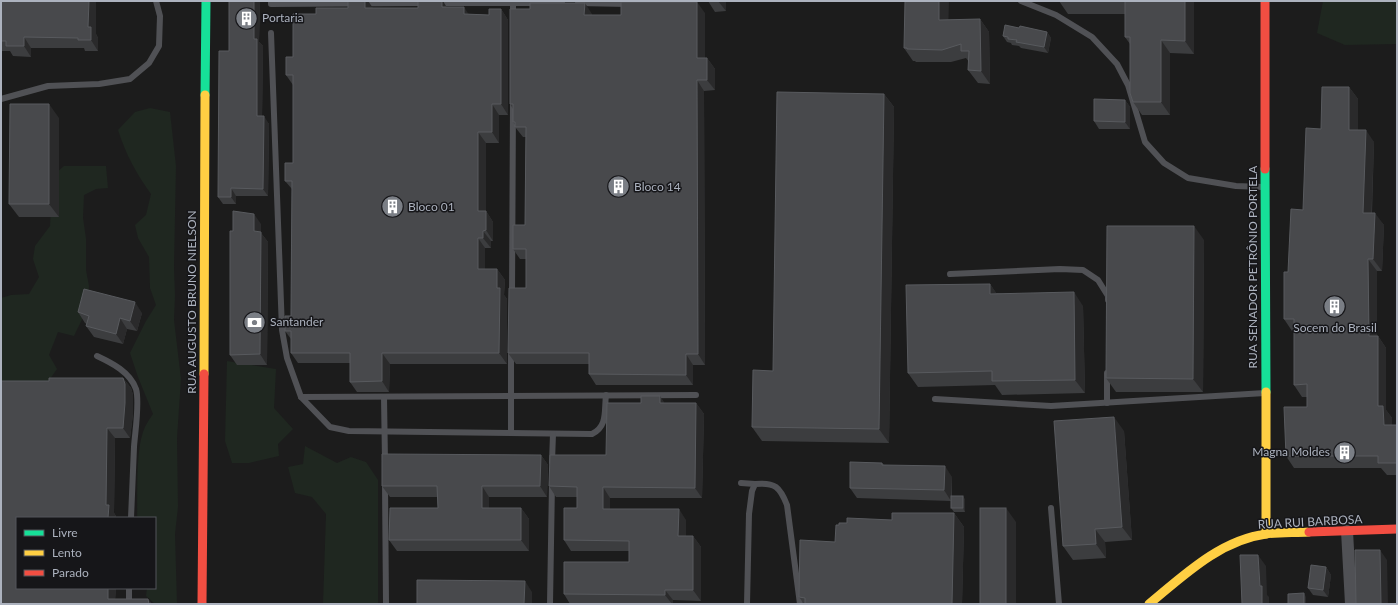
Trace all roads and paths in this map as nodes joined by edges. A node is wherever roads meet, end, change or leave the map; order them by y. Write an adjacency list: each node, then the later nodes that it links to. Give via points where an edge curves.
1 (156, 1): 11 (lane, via 160,16 159,46 149,63 130,79 99,84 48,86)
2 (206, 1): 43 (main road, RUA AUGUSTO BRUNO NIELSON)
3 (271, 1): 6 (lane, via 271,4)
4 (1021, 1): 12 (lane, via 1056,15 1092,37 1117,64 1128,85 1145,142 1164,163 1188,178)
5 (1265, 1): 12 (main road, RUA SENADOR PETRÔNIO PORTELA)
6 (513, 2): 7 (lane); 8 (lane)
7 (638, 4)
8 (513, 26)
9 (271, 33): 23 (lane, via 282,330 287,358)
10 (513, 97): 14 (lane)
11 (1, 99)
12 (1265, 188): 19 (main road, RUA SENADOR PETRÔNIO PORTELA)
13 (950, 274): 15 (lane, via 1083,270 1098,280 1108,296)
14 (512, 302)
15 (1108, 304)
16 (511, 341): 22 (lane)
17 (97, 356): 37 (lane, via 115,364 131,380 136,390)
18 (1107, 365): 26 (lane)
19 (1266, 393): 26 (lane); 40 (main road, RUA SENADOR PETRÔNIO PORTELA)
20 (606, 395): 21 (lane); 22 (lane); 29 (lane, via 604,422 600,430 592,434)
21 (696, 395)
22 (511, 396): 24 (lane); 28 (lane)
23 (301, 397): 24 (lane); 27 (lane, via 330,427)
24 (384, 397): 27 (lane)
25 (935, 399): 26 (lane, via 1051,406)
26 (1107, 403)
27 (385, 433): 28 (lane); 30 (lane)
28 (511, 433): 29 (lane)
29 (552, 434): 31 (lane)
30 (385, 472)
31 (552, 472)
32 (386, 479): 44 (lane)
33 (552, 480): 45 (lane)
34 (741, 483): 35 (lane)
35 (755, 484): 46 (lane, via 750,514); 47 (lane, via 767,482 778,487 787,505)
36 (1051, 508): 48 (lane)
37 (131, 517)
38 (1397, 529): 39 (main road, RUA RUI BARBOSA)
39 (1347, 531): 40 (main road, RUA RUI BARBOSA); 50 (street)
40 (1266, 534): 49 (main road, RUA RUI BARBOSA, via 1236,542 1222,549)
41 (129, 589): 42 (lane)
42 (129, 604)
43 (202, 604)
44 (386, 604)
45 (550, 604)
46 (747, 604)
47 (800, 604)
48 (1059, 604)
49 (1149, 604)
50 (1351, 604)

